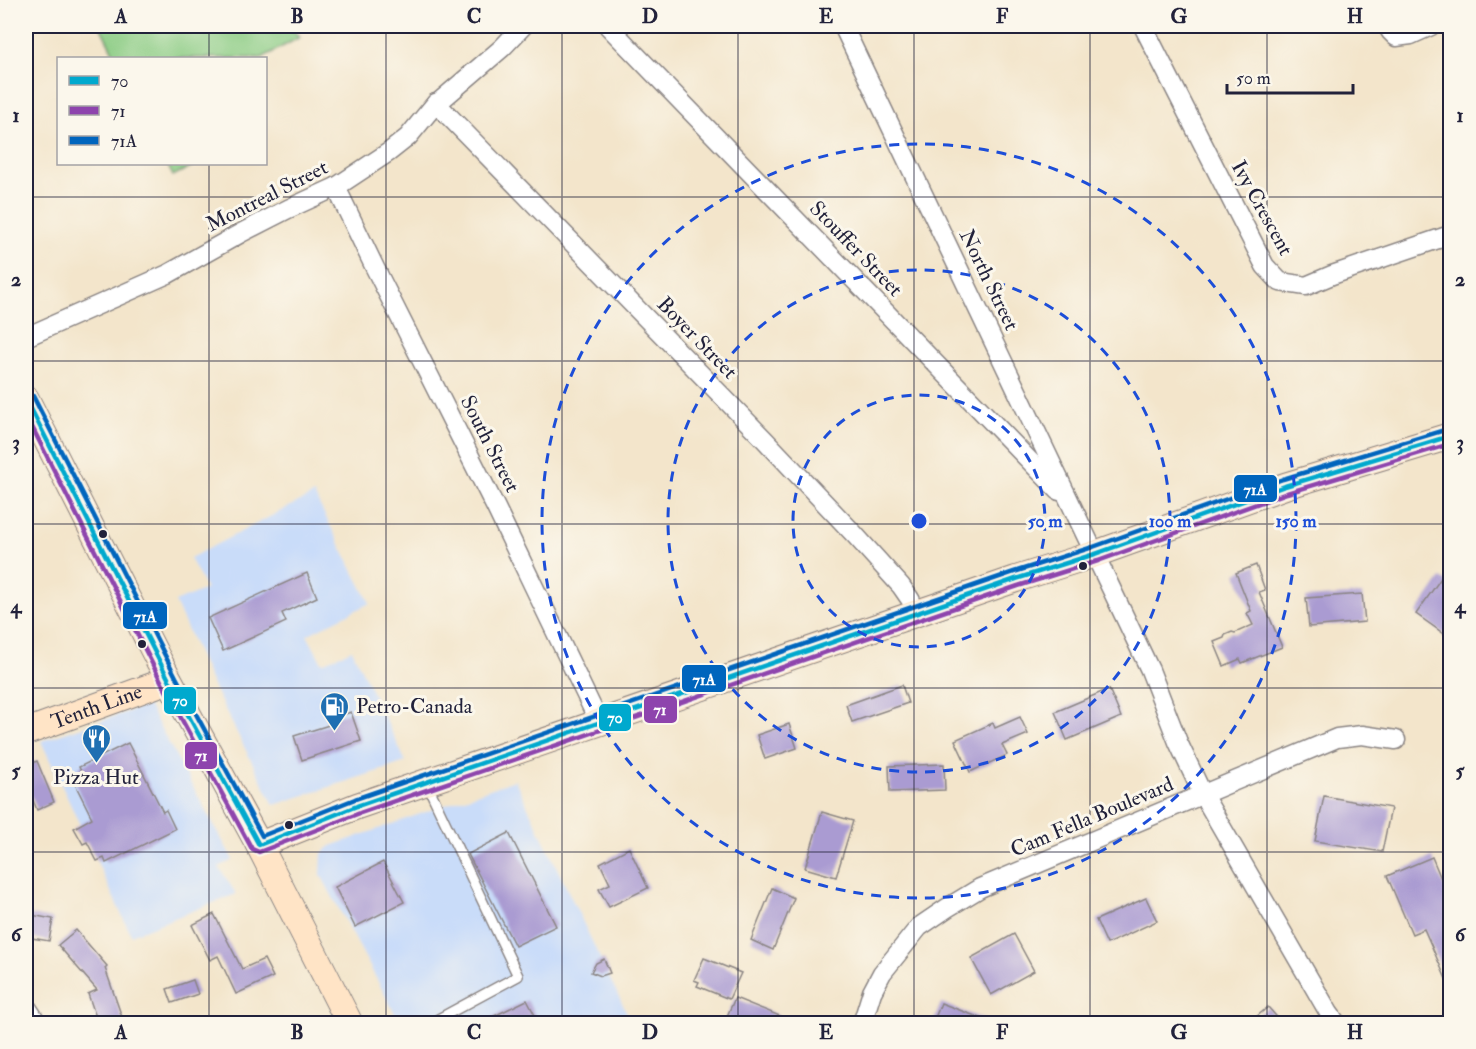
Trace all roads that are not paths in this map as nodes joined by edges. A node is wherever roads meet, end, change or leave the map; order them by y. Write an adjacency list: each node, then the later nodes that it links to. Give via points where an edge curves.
1 (523, 26): 7 (street, Montreal Street)
2 (608, 26): 13 (street, Stouffer Street)
3 (843, 26): 13 (street, North Street)
4 (1143, 26): 9 (street, Ivy Crescent, via 1265,266 1280,282 1306,286)
5 (1390, 26): 6 (street, via 1396,37)
6 (1431, 26)
7 (436, 103): 8 (street, Montreal Street, via 408,137); 15 (street, Boyer Street, via 756,430 901,586)
8 (336, 187): 10 (street, Montreal Street, via 168,274); 17 (street, South Street)
9 (1450, 235)
10 (26, 337)
11 (26, 399): 16 (main road)
12 (1450, 436): 14 (main road, via 1285,486)
13 (1071, 503): 14 (street, North Street)
14 (1095, 554): 15 (main road); 21 (street, North Street)
15 (917, 613): 17 (main road)
16 (169, 680): 18 (main road, Tenth Line); 22 (main road)
17 (599, 722): 20 (main road)
18 (26, 732)
19 (1396, 740): 21 (street, Cam Fella Boulevard, via 1362,735 1337,738)
20 (426, 782): 22 (main road); 26 (lane, via 518,976)
21 (1203, 795): 27 (street, Cam Fella Boulevard, via 980,888 947,908 919,927 882,973); 28 (street, North Street)
22 (259, 845): 25 (main road)
23 (26, 1006): 24 (street)
24 (38, 1023)
25 (350, 1023)
26 (429, 1023)
27 (862, 1023)
28 (1337, 1023)

